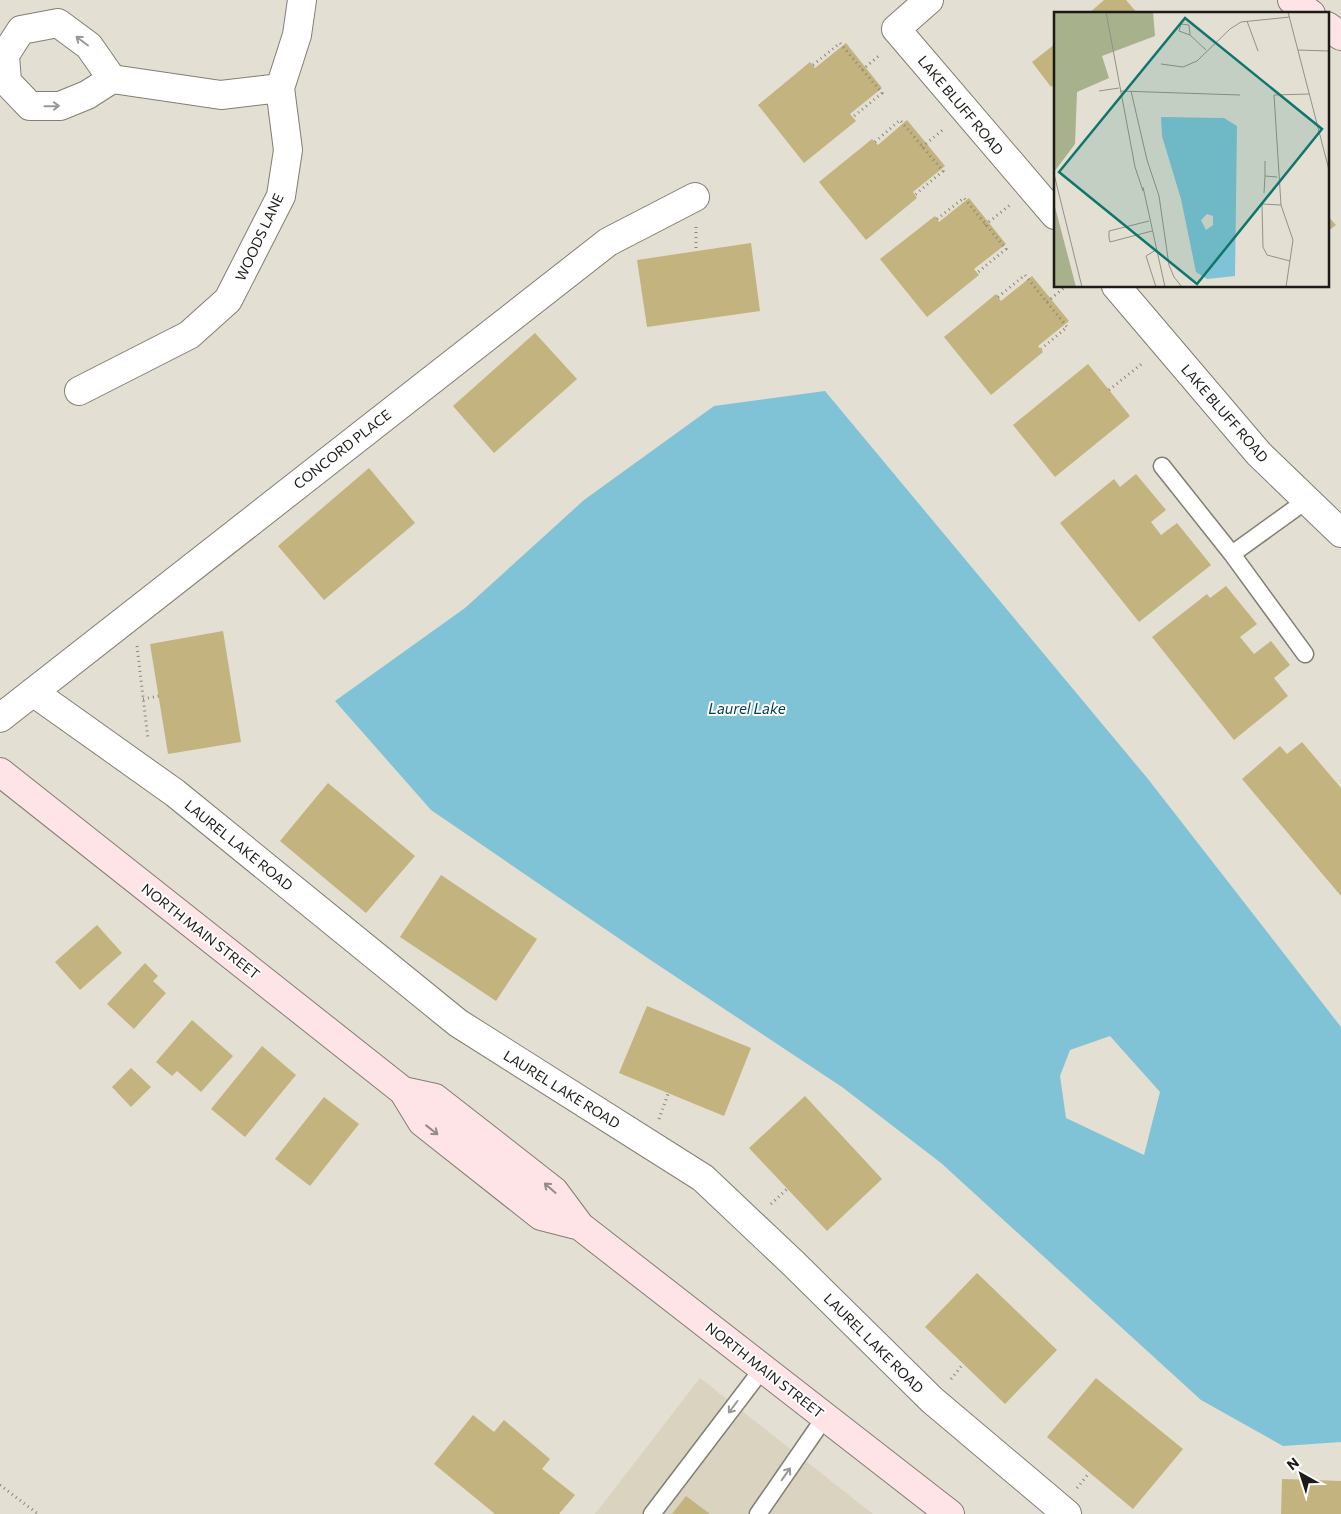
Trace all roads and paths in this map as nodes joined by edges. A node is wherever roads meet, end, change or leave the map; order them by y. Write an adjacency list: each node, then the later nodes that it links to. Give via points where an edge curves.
1 (302, 0): 9 (street, WOODS LANE, via 297,35)
2 (929, 0): 14 (street, LAKE BLUFF ROAD, via 896,29)
3 (1292, 0): 4 (main road)
4 (1308, 12)
5 (1328, 27): 6 (main road)
6 (1341, 36)
7 (813, 65): 10 (path, via 840,43 882,93)
8 (112, 80): 9 (street, via 221,95)
9 (280, 88): 24 (street, WOODS LANE, via 288,150 281,196 228,300 189,335)
10 (853, 117)
11 (875, 142): 12 (path, via 900,120 943,171)
12 (915, 195)
13 (695, 197): 29 (street, CONCORD PLACE, via 608,242)
14 (1054, 214)
15 (938, 219): 16 (path, via 964,198 1006,249)
16 (977, 273)
17 (1064, 288): 20 (path)
18 (1118, 288): 21 (street, LAKE BLUFF ROAD)
19 (998, 297): 20 (path, via 1025,275)
20 (1047, 302): 22 (path, via 1068,326)
21 (1165, 344): 23 (path); 26 (street, LAKE BLUFF ROAD, via 1259,454)
22 (1041, 349)
23 (1109, 390)
24 (79, 391)
25 (1162, 466): 28 (lane)
26 (1307, 500): 27 (street, LAKE BLUFF ROAD); 28 (lane)
27 (1341, 533)
28 (1232, 554): 30 (lane)
29 (133, 613): 31 (street, CONCORD PLACE); 33 (path)
30 (1305, 654)
31 (33, 692): 34 (street, CONCORD PLACE); 36 (street, LAUREL LAKE ROAD)
32 (159, 696): 33 (path)
33 (143, 699): 36 (path)
34 (0, 718)
35 (0, 772): 37 (main road, NORTH MAIN STREET, via 403,1091 434,1098 554,1191 580,1226)
36 (153, 777): 44 (street, LAUREL LAKE ROAD, via 458,1023 703,1178 932,1400)
37 (763, 1368): 38 (main road, NORTH MAIN STREET); 42 (lane, one-way to 42)
38 (825, 1417): 40 (main road, NORTH MAIN STREET); 43 (lane, one-way to 38)
39 (0, 1485): 41 (path)
40 (942, 1511)
41 (38, 1514)
42 (652, 1514)
43 (758, 1514)
44 (1067, 1514)

